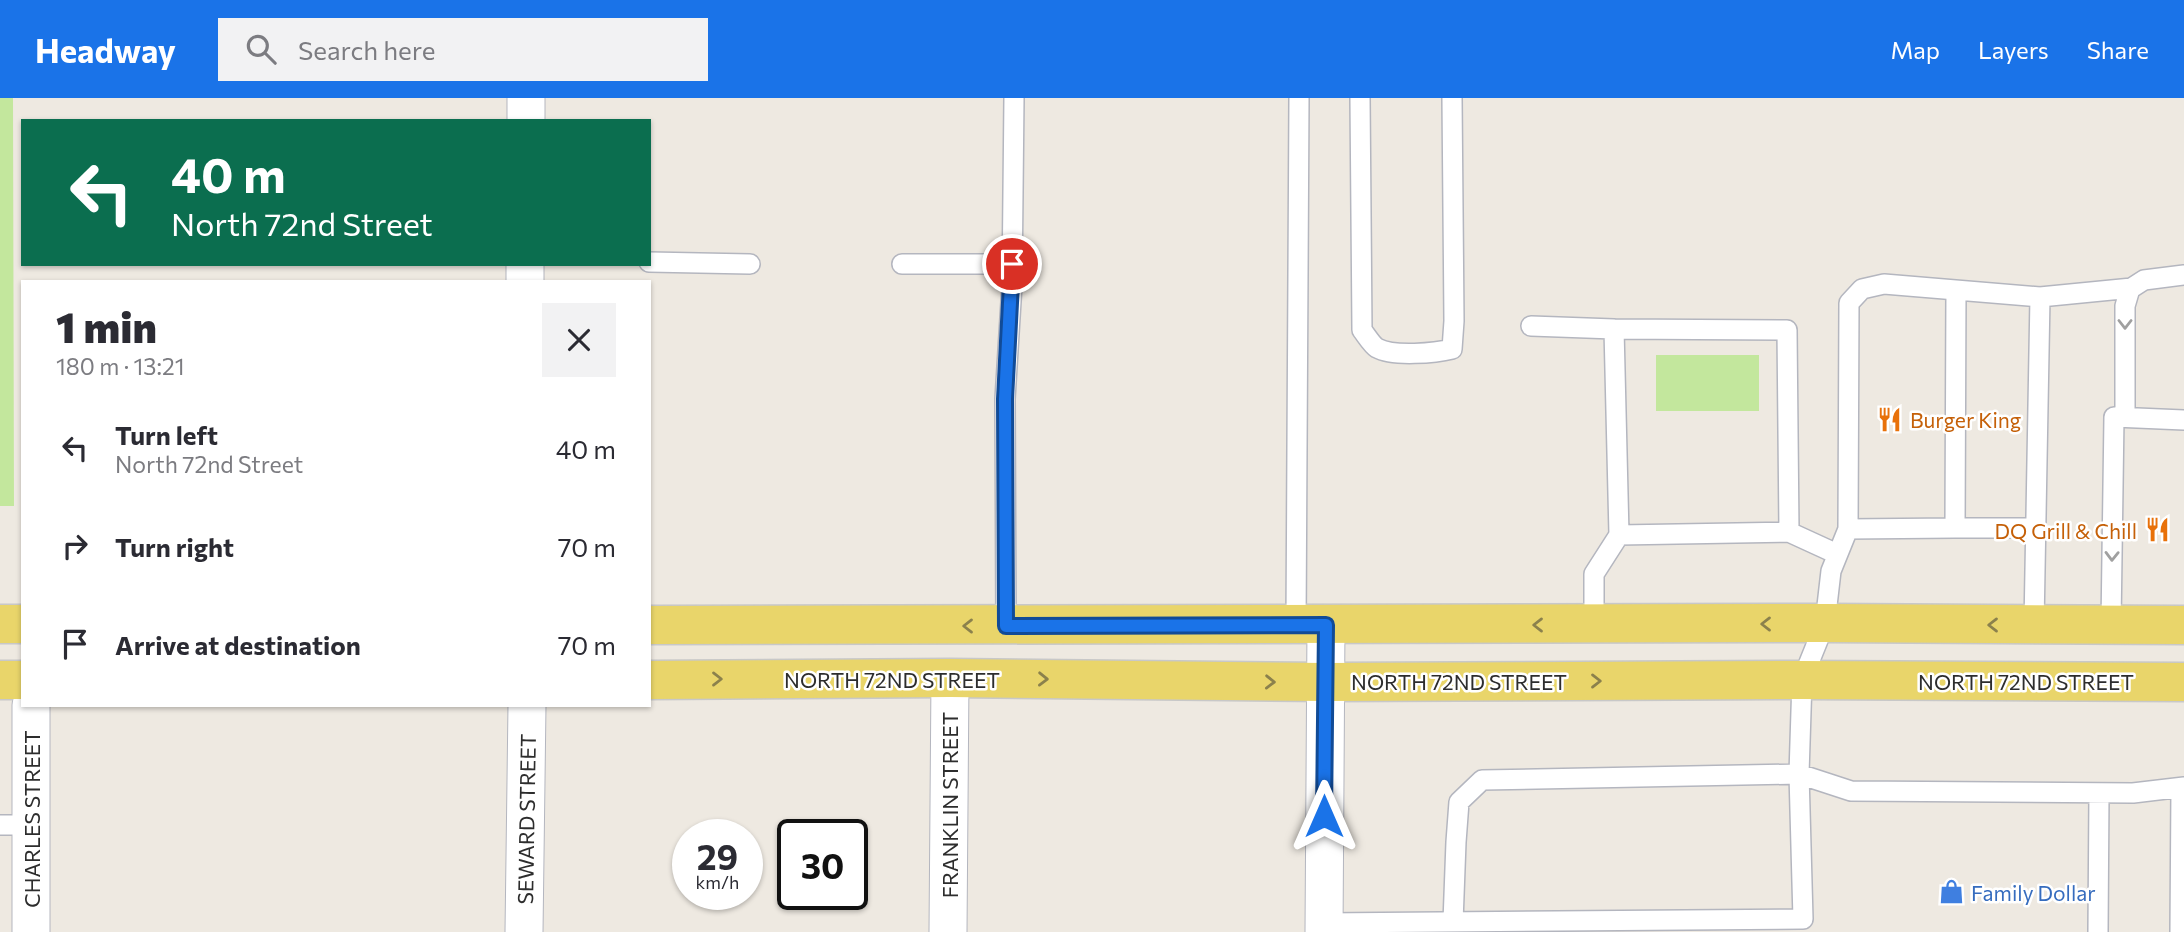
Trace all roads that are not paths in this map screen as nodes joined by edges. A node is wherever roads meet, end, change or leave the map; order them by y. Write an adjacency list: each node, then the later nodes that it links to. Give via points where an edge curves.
1 (526, 98): 6 (street)
2 (1014, 98): 10 (lane)
3 (1299, 98): 29 (lane)
4 (1360, 98): 5 (lane, via 1362,330 1377,348 1396,353 1452,349)
5 (1452, 98)
6 (526, 119)
7 (651, 262): 8 (lane)
8 (750, 264)
9 (902, 264): 10 (lane)
10 (1012, 264): 34 (lane, via 1005,399)
11 (2184, 275): 12 (lane, via 2144,281)
12 (2132, 288): 14 (lane); 17 (lane, one-way to 17, via 2125,306)
13 (1956, 290): 14 (lane); 19 (lane); 21 (lane, via 1884,284 1862,289 1849,303)
14 (2040, 297): 20 (lane)
15 (1531, 326): 16 (lane)
16 (1615, 329): 22 (lane, via 1787,330); 23 (lane)
17 (2124, 417): 18 (lane); 32 (lane, one-way to 32, via 2114,417)
18 (2184, 420)
19 (1955, 528): 20 (lane); 21 (lane)
20 (2036, 528): 31 (lane)
21 (1848, 529): 24 (lane)
22 (1789, 532): 23 (lane); 24 (lane)
23 (1619, 535): 30 (lane, via 1594,574)
24 (1837, 554): 25 (lane)
25 (1825, 623): 30 (main road, one-way to 30); 31 (main road, one-way to 25); 39 (lane)
26 (0, 624): 27 (main road)
27 (21, 624)
28 (651, 625): 34 (main road, one-way to 28)
29 (1311, 625): 30 (main road, one-way to 29); 34 (main road); 40 (street)
30 (1594, 625)
31 (2034, 625): 32 (main road)
32 (2111, 625): 33 (main road)
33 (2184, 625)
34 (1006, 626)
35 (950, 678): 38 (main road, NORTH 72ND STREET, one-way to 35); 40 (main road, NORTH 72ND STREET, one-way to 40); 53 (street, FRANKLIN STREET)
36 (0, 680): 37 (main road)
37 (21, 680)
38 (651, 680)
39 (1802, 680): 40 (main road, NORTH 72ND STREET, one-way to 39); 41 (main road, NORTH 72ND STREET); 44 (lane)
40 (1325, 682): 50 (street)
41 (2184, 682)
42 (31, 707): 47 (street, CHARLES STREET)
43 (527, 707): 52 (street, SEWARD STREET)
44 (1798, 774): 46 (lane, via 1851,791); 48 (lane, via 1482,780 1459,802); 49 (lane)
45 (2182, 788): 46 (lane); 55 (lane)
46 (2099, 793): 54 (lane)
47 (15, 825): 51 (street, CHARLES STREET)
48 (1453, 922): 49 (lane); 50 (lane)
49 (1803, 925)
50 (1324, 927)
51 (31, 932)
52 (524, 932)
53 (948, 932)
54 (2098, 932)
55 (2180, 932)

